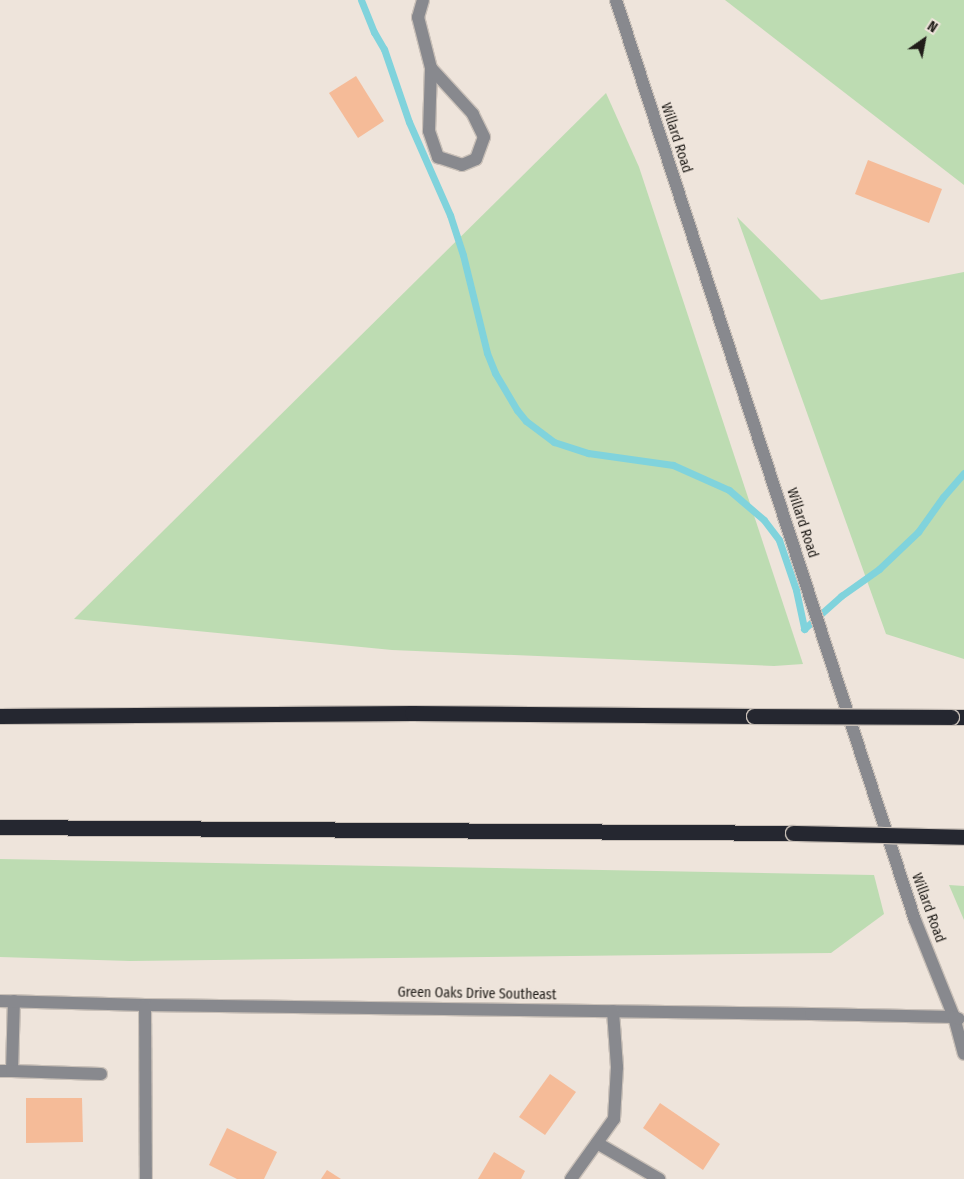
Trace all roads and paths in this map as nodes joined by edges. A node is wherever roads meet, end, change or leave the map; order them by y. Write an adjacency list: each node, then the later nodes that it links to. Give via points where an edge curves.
1 (423, 0): 3 (street, via 418,17)
2 (616, 0): 12 (street, Willard Road, via 915,920)
3 (431, 68): 3 (street, via 474,114 484,137 476,159 462,165 438,157 429,131)
4 (0, 716): 5 (highway, bridge)
5 (957, 717)
6 (0, 826): 7 (highway, bridge)
7 (964, 837)
8 (0, 1001): 9 (street, Green Oaks Drive Southeast)
9 (14, 1001): 10 (street, Green Oaks Drive Southeast); 14 (street)
10 (145, 1005): 11 (street, Green Oaks Drive Southeast); 17 (street)
11 (613, 1011): 12 (street, Green Oaks Drive Southeast); 16 (street, via 617,1067 614,1119)
12 (959, 1019): 13 (street, Willard Road)
13 (964, 1054)
14 (6, 1071): 15 (street)
15 (101, 1074)
16 (597, 1143): 18 (street); 19 (street)
17 (146, 1179)
18 (572, 1179)
19 (659, 1179)

